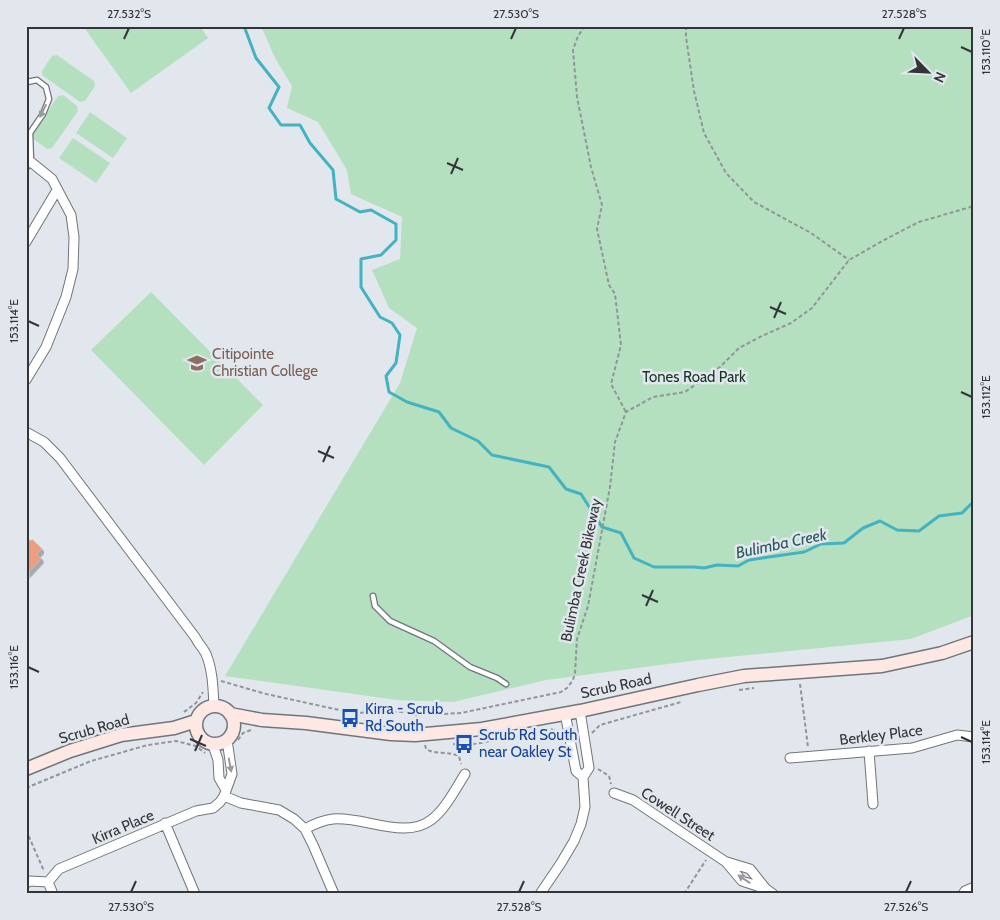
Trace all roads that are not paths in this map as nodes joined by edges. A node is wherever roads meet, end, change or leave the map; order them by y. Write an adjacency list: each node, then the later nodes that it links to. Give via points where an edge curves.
1 (26, 83): 2 (lane, one-way to 2, via 37,80 46,87 49,100 30,133)
2 (28, 163): 3 (street, via 52,179)
3 (57, 190): 4 (street); 5 (street, via 71,215 73,268 57,322)
4 (26, 242)
5 (26, 380)
6 (26, 432): 10 (street, via 44,442 60,458 195,637 210,669)
7 (373, 596): 9 (lane, via 375,606 390,621 434,642 470,667)
8 (974, 642): 11 (street, Scrub Road, via 942,653 882,666 744,676)
9 (506, 684)
10 (214, 706): 13 (street); 15 (street, via 202,712)
11 (580, 711): 12 (street, Scrub Road); 26 (street, via 589,768)
12 (565, 713): 14 (street, Scrub Road, via 482,729 415,735); 26 (street, via 576,771)
13 (230, 714): 14 (street, Scrub Road); 16 (street)
14 (262, 720): 16 (street, Scrub Road)
15 (196, 721): 17 (street, Scrub Road); 18 (street)
16 (234, 729): 20 (street)
17 (178, 732): 18 (street, Scrub Road); 24 (street, Scrub Road, via 121,734)
18 (198, 736): 21 (street)
19 (974, 737): 22 (street, Berkley Place, via 957,735 912,748)
20 (227, 740): 21 (street); 27 (street, one-way to 27, via 232,774)
21 (214, 744): 27 (street, via 219,778)
22 (869, 751): 23 (street, Berkley Place); 29 (street)
23 (790, 758)
24 (26, 769)
25 (465, 774): 31 (street, via 441,810 431,821 418,826 404,828 334,818)
26 (583, 777): 40 (street, via 585,807 581,824 574,841)
27 (225, 793): 30 (street, Kirra Place, via 212,808); 31 (street, via 241,804 279,810)
28 (614, 793): 32 (street, Cowell Street, via 633,800)
29 (873, 804)
30 (165, 824): 33 (street, Kirra Place, via 59,869); 38 (street)
31 (305, 829): 39 (street)
32 (726, 862): 36 (street, Cowell Street, one-way to 32, via 742,881); 36 (street, Cowell Street, via 750,869)
33 (48, 882): 34 (street); 37 (street)
34 (26, 883)
35 (974, 887): 41 (street)
36 (770, 892)
37 (53, 894)
38 (195, 894)
39 (334, 894)
40 (540, 894)
41 (963, 894)

